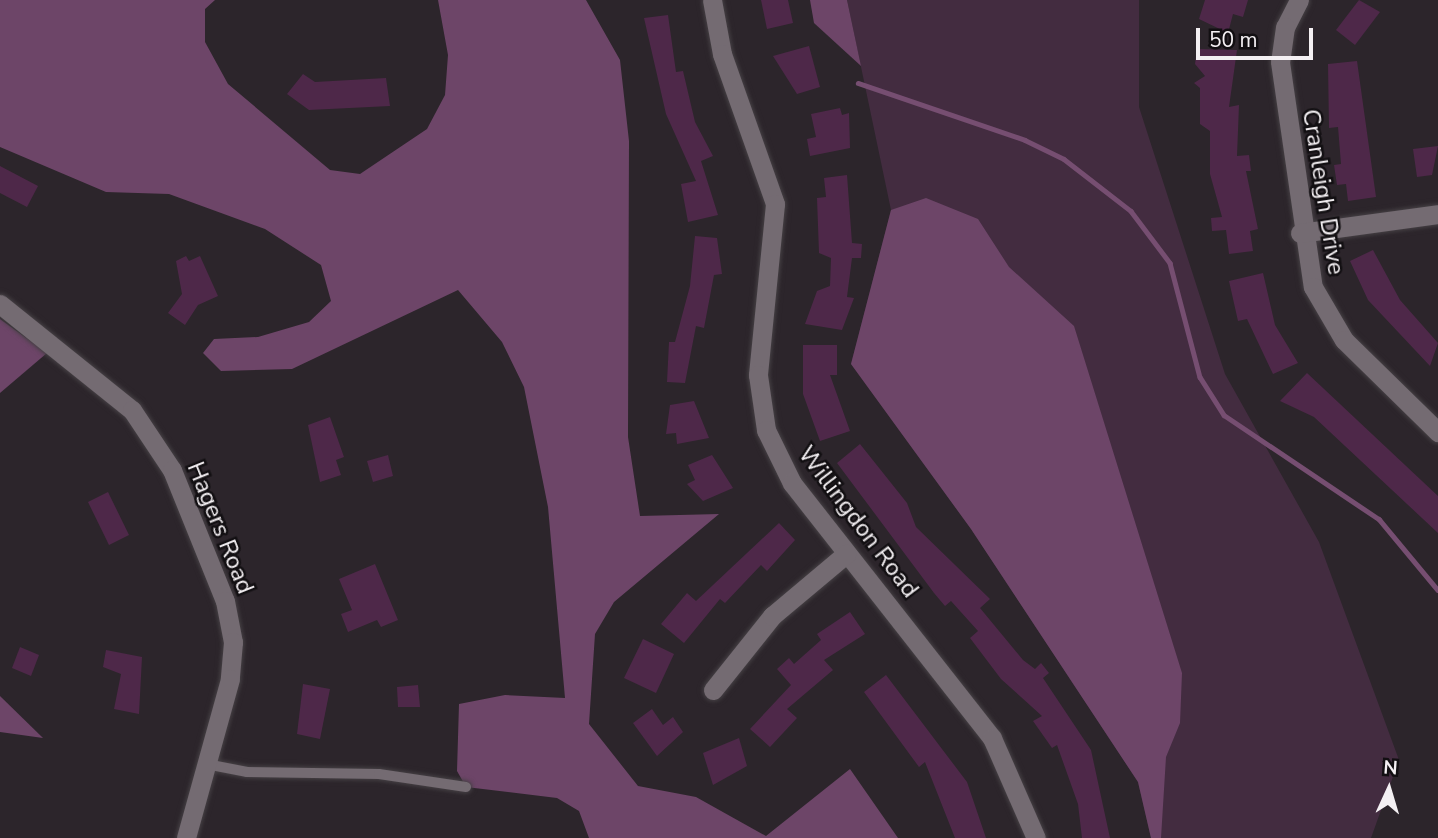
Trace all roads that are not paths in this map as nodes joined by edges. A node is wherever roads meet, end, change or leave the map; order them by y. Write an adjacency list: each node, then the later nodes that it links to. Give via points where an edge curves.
1 (712, 0): 7 (street, Willingdon Road, via 722,54 775,204 758,375 766,430 792,483)
2 (1298, 0): 4 (street, Cranleigh Drive, via 1285,27 1280,62)
3 (1438, 214): 4 (street)
4 (1300, 233): 6 (street, Cranleigh Drive, via 1313,286 1332,325 1379,379)
5 (0, 304): 9 (street, Hagers Road, via 124,402 185,497 225,601 233,642 230,679)
6 (1438, 432)
7 (846, 554): 8 (street, via 772,616); 12 (street, Willingdon Road, via 992,738 1017,784)
8 (713, 690)
9 (205, 764): 10 (lane, via 247,772 379,774); 11 (street, Hagers Road)
10 (466, 787)
11 (186, 838)
12 (1036, 838)

